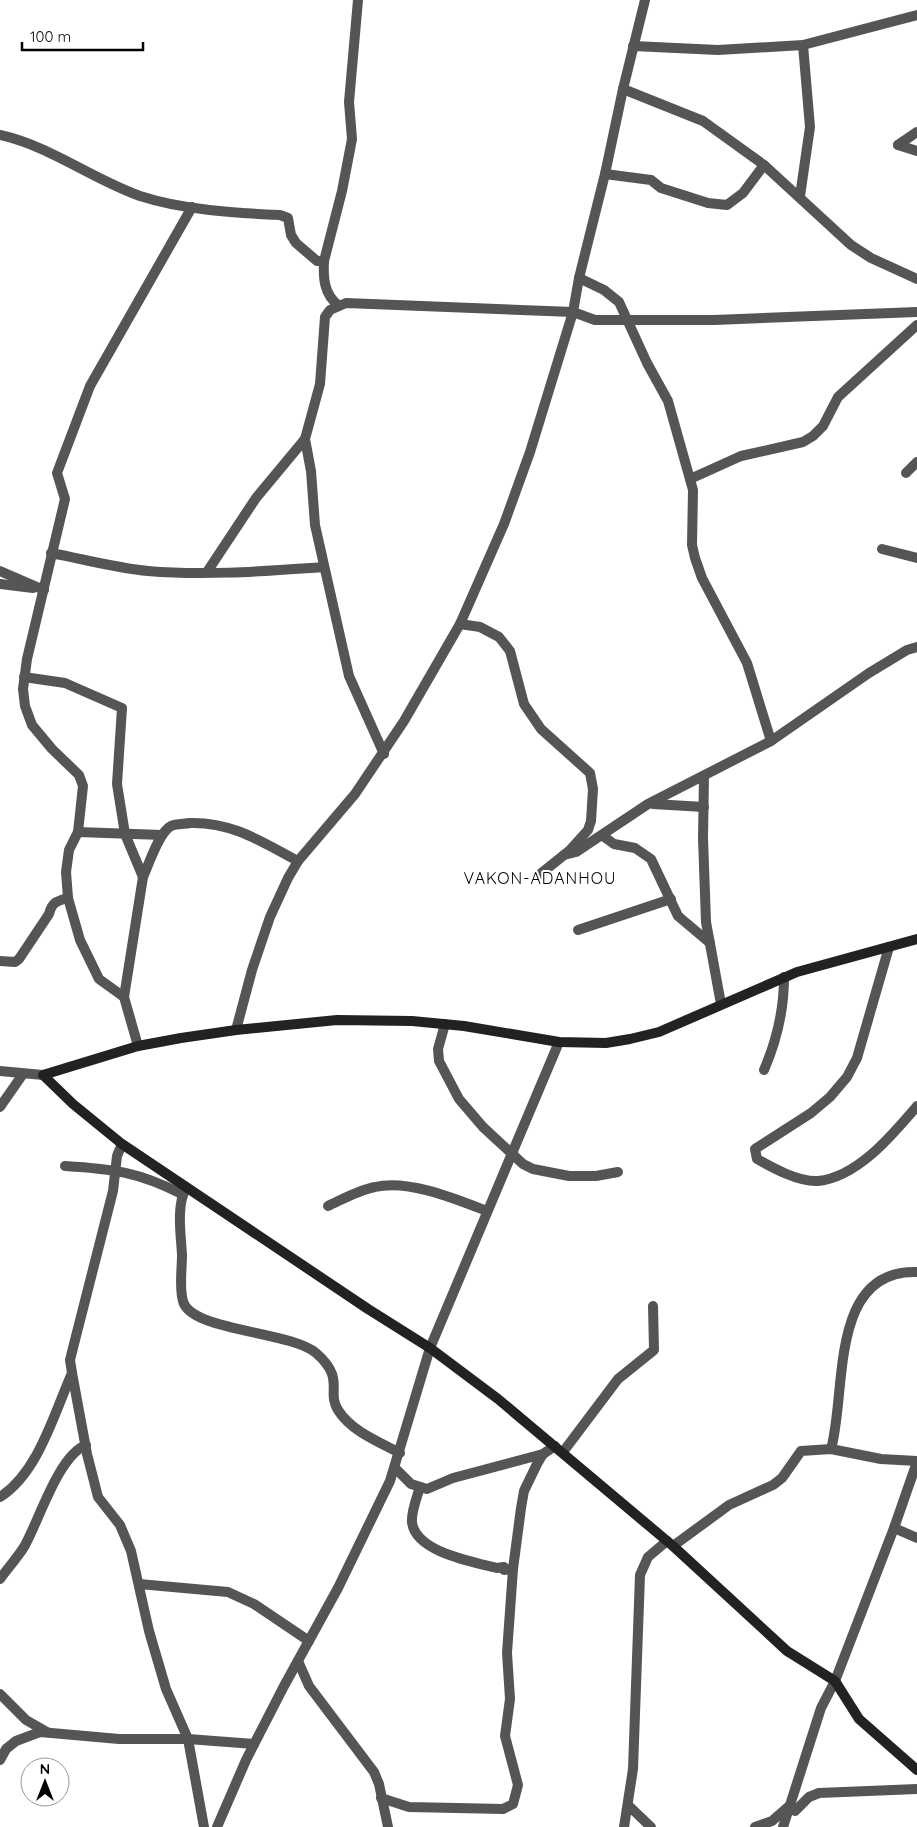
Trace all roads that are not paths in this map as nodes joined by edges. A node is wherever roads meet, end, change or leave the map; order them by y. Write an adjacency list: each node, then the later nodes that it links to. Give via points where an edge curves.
1 (358, 0): 14 (street, via 349,102 352,139)
2 (645, 0): 5 (street)
3 (917, 15): 4 (street)
4 (803, 45): 5 (street, via 718,50); 12 (street, via 810,127)
5 (633, 46): 6 (street)
6 (623, 88): 10 (street, via 703,121); 11 (street)
7 (917, 132): 9 (street, via 898,145)
8 (0, 135): 13 (street, via 22,140 141,196)
9 (917, 151)
10 (764, 165): 11 (street, via 743,192 726,205 716,205 661,188 651,180); 12 (street)
11 (605, 174): 15 (street)
12 (800, 196): 16 (street, via 851,245 870,258)
13 (192, 206): 14 (street, via 218,212 288,218 296,243 317,261); 27 (street, via 90,386 57,473 65,499)
14 (324, 260): 17 (street, via 326,290)
15 (579, 278): 18 (street); 20 (street, via 619,302)
16 (917, 279)
17 (338, 306): 18 (street, via 346,303); 22 (street, via 326,317 320,384)
18 (573, 312): 20 (street, via 595,320); 34 (street, via 504,524)
19 (917, 312): 20 (street)
20 (626, 320): 25 (street, via 668,401)
21 (916, 327): 25 (street, via 838,397 823,426 813,436 803,442 741,456)
22 (305, 440): 29 (street, via 312,470 315,526); 31 (street, via 256,498)
23 (917, 462): 24 (street)
24 (906, 473)
25 (690, 479): 37 (street, via 695,558 702,578 747,663)
26 (882, 549): 28 (street)
27 (51, 553): 31 (street, via 146,571); 33 (street)
28 (917, 558)
29 (324, 567): 31 (street); 38 (street, via 349,676)
30 (0, 571): 33 (street)
31 (207, 572)
32 (0, 584): 33 (street)
33 (44, 590): 36 (street)
34 (460, 624): 38 (street); 46 (street, via 480,627 499,637 510,651 524,704 540,729 590,773 593,789 591,821 588,830)
35 (917, 647): 37 (street, via 869,674)
36 (24, 677): 42 (street, via 25,706 32,725 79,775 83,786); 43 (street, via 65,683 122,708 117,784)
37 (771, 741): 39 (street)
38 (384, 754): 47 (street)
39 (704, 776): 40 (street); 41 (street)
40 (648, 804): 41 (street); 45 (street)
41 (704, 807): 54 (street, via 706,922)
42 (78, 832): 43 (street); 50 (street, via 69,850 66,872)
43 (125, 834): 44 (street); 49 (street)
44 (162, 835): 47 (street, via 171,826 207,823 237,829); 49 (street)
45 (603, 836): 46 (street, via 576,852); 51 (street, via 614,844 635,848 652,860)
46 (564, 855): 48 (street)
47 (298, 862): 61 (street, via 270,918 244,993)
48 (539, 875)
49 (143, 876): 58 (street)
50 (68, 898): 56 (street, via 51,906 19,959 15,962); 58 (street, via 80,940 99,979)
51 (670, 899): 52 (street); 54 (street, via 678,916)
52 (578, 930)
53 (917, 939): 55 (main road)
54 (710, 943): 59 (street)
55 (889, 946): 57 (main road); 68 (street, via 856,1058 847,1077 811,1113 755,1149 757,1159 800,1178 817,1181 836,1176 872,1153)
56 (0, 961)
57 (784, 977): 59 (main road); 64 (street, via 781,1018)
58 (124, 997): 63 (street)
59 (721, 1004): 62 (main road, via 659,1032 630,1039 606,1043)
60 (445, 1024): 61 (main road, via 337,1020); 62 (main road); 71 (street, via 438,1061 459,1099 483,1127)
61 (236, 1030): 63 (main road)
62 (559, 1042): 71 (street)
63 (138, 1046): 67 (main road)
64 (764, 1070)
65 (0, 1071): 66 (street)
66 (22, 1074): 67 (street); 69 (street)
67 (43, 1075): 70 (main road)
68 (917, 1106)
69 (0, 1107)
70 (122, 1144): 73 (street); 75 (main road)
71 (512, 1152): 74 (street, via 533,1169 569,1176); 77 (street)
72 (65, 1166): 73 (street)
73 (116, 1170): 75 (street); 81 (street, via 70,1360)
74 (618, 1172)
75 (184, 1191): 80 (main road); 85 (street, via 182,1301 188,1312 216,1324 243,1328 312,1350 333,1372 338,1410 359,1430)
76 (328, 1206): 77 (street, via 374,1187 391,1184 430,1192)
77 (487, 1211): 80 (street)
78 (917, 1272): 84 (street, via 892,1274 880,1280 864,1296 851,1324 842,1357 838,1414)
79 (653, 1306): 83 (street, via 654,1350 618,1379)
80 (430, 1348): 83 (main road); 85 (street)
81 (72, 1373): 82 (street); 90 (street, via 34,1461 20,1481)
82 (86, 1445): 95 (street, via 76,1449 69,1459 40,1510 24,1547); 96 (street, via 98,1497 120,1525 131,1551)
83 (559, 1449): 86 (street); 93 (main road)
84 (831, 1449): 87 (street, via 881,1459); 93 (street, via 801,1451 773,1485 728,1505)
85 (400, 1453): 88 (street)
86 (543, 1454): 89 (street, via 452,1478 436,1487); 94 (street, via 524,1491)
87 (917, 1461): 91 (street)
88 (394, 1468): 89 (street, via 404,1480); 97 (street, via 364,1537)
89 (420, 1488): 94 (street, via 412,1521 417,1535 436,1550 497,1568 504,1567 504,1570)
90 (0, 1498)
91 (894, 1528): 92 (street); 99 (street)
92 (917, 1538)
93 (670, 1544): 99 (main road, via 787,1651); 108 (street, via 648,1557 640,1575 637,1706)
94 (513, 1569): 107 (street, via 508,1653 510,1699 505,1736 518,1785 513,1804 503,1809 410,1807)
95 (0, 1578)
96 (138, 1584): 97 (street, via 228,1592 254,1604); 102 (street, via 166,1689)
97 (309, 1641): 98 (street)
98 (298, 1661): 103 (street); 107 (street, via 309,1686 374,1772)
99 (835, 1681): 105 (main road, via 859,1719); 109 (street, via 821,1708 794,1797)
100 (0, 1694): 101 (street, via 26,1720)
101 (48, 1732): 102 (street, via 143,1740); 104 (street, via 16,1741)
102 (188, 1739): 103 (street); 110 (street)
103 (254, 1744): 111 (street)
104 (0, 1760)
105 (917, 1770)
106 (917, 1789): 109 (street, via 819,1793 809,1797 796,1811)
107 (381, 1798): 112 (street)
108 (629, 1806): 113 (street); 114 (street)
109 (788, 1807): 115 (street, via 772,1821); 116 (street)
110 (204, 1827)
111 (217, 1827)
112 (388, 1827)
113 (624, 1827)
114 (651, 1827)
115 (755, 1827)
116 (783, 1827)

